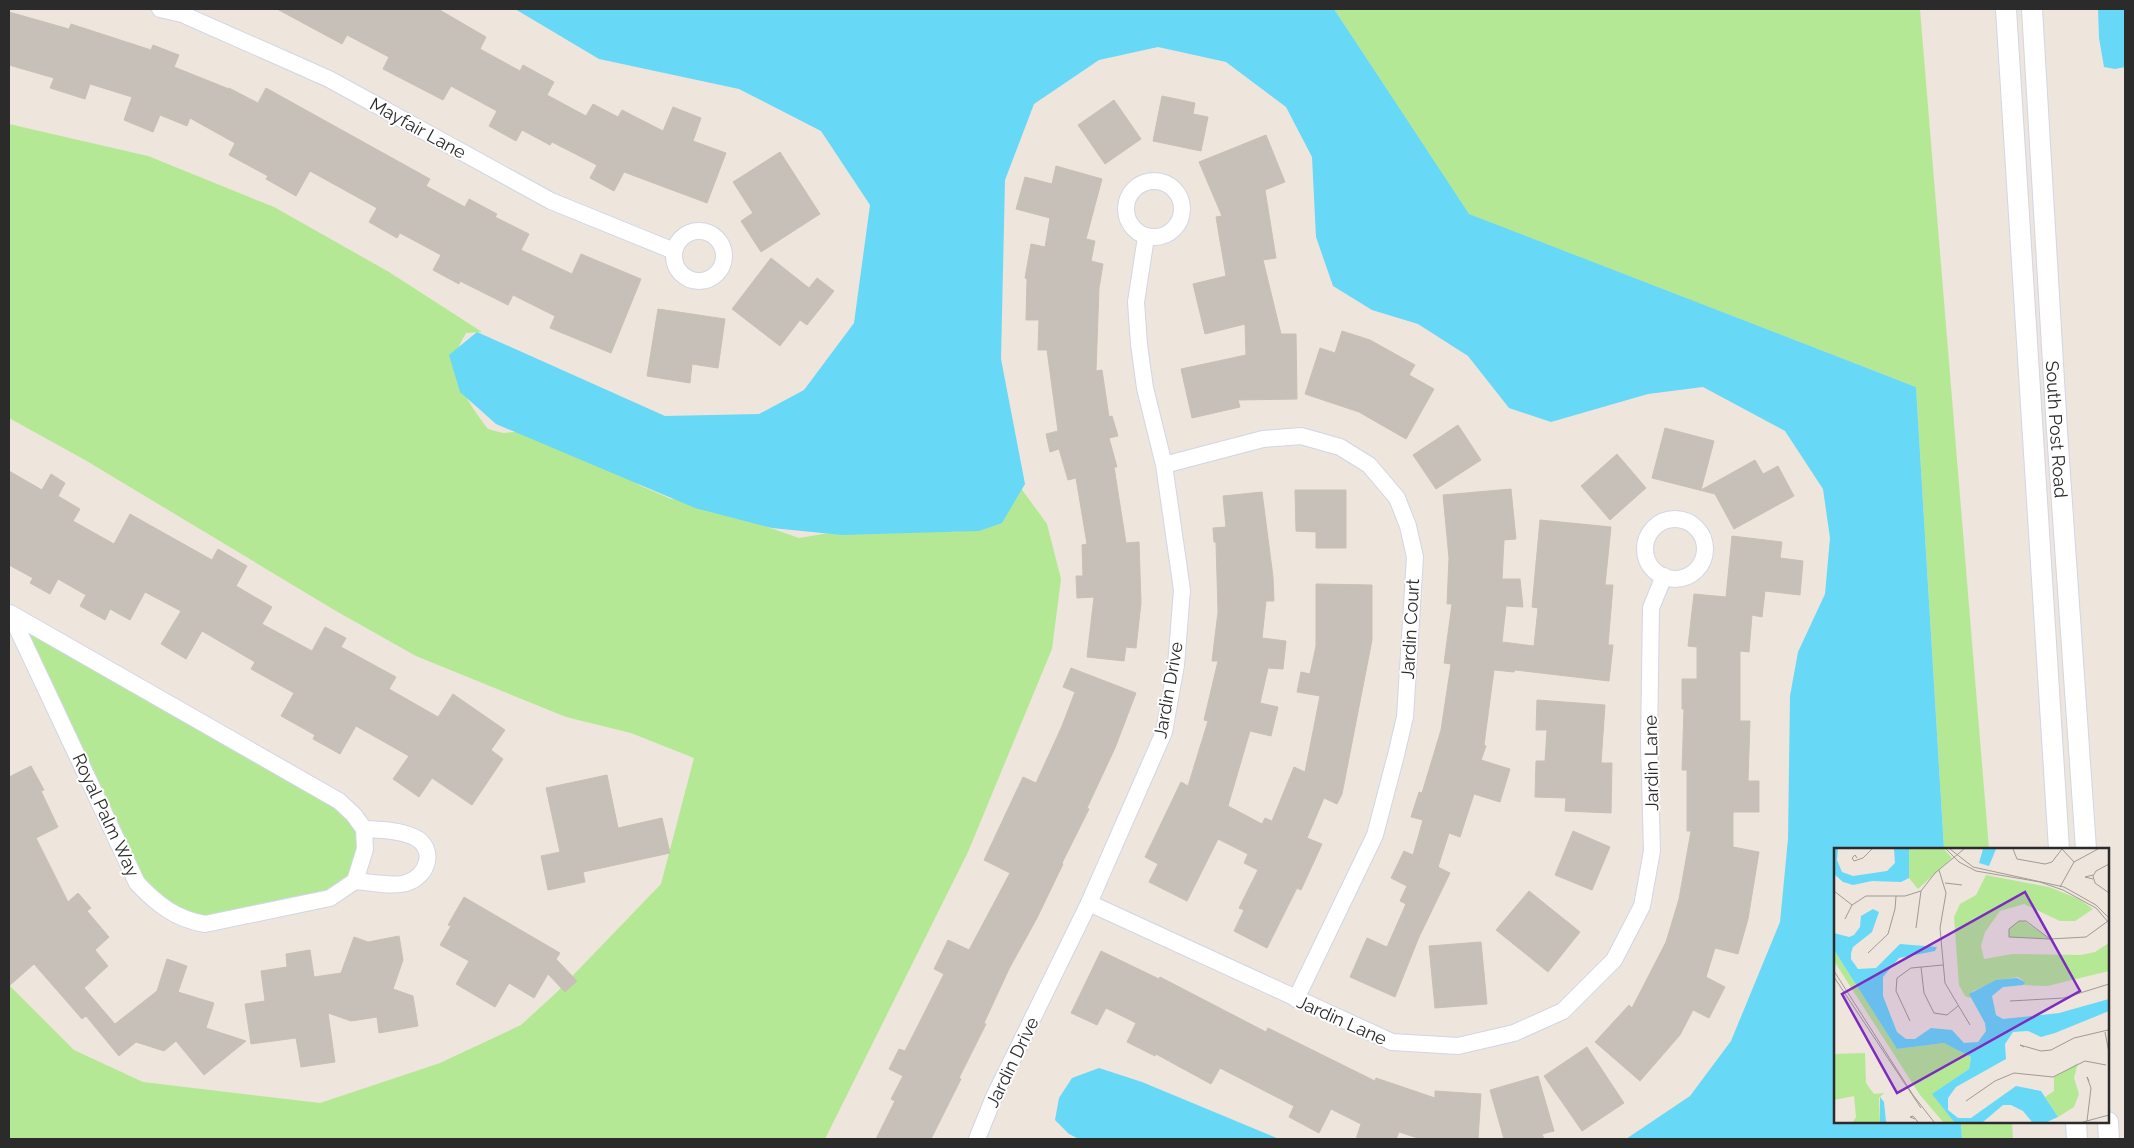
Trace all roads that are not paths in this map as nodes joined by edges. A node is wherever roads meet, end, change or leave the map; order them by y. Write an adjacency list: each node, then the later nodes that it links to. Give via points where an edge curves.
1 (160, 9): 5 (street, Mayfair Lane, via 182,14 329,79 551,201)
2 (2006, 9): 10 (street, South Post Road)
3 (2032, 9): 11 (street, South Post Road)
4 (1146, 237): 6 (street, Jardin Drive, via 1136,302 1138,336 1145,388)
5 (674, 251)
6 (1164, 465): 13 (street, Jardin Drive, via 1182,590 1173,684 1164,732); 14 (street, Jardin Court, via 1263,440 1301,436 1340,448 1369,466 1397,498 1408,526 1414,557 1405,717 1375,835)
7 (1664, 576): 14 (street, Jardin Lane, via 1652,608 1652,851 1642,906 1614,960 1563,1011 1514,1034 1458,1046 1392,1042)
8 (9, 612): 9 (street, Royal Palm Way, via 339,802 354,815); 12 (street, Royal Palm Way, via 138,883 155,902 190,922 205,924 330,898)
9 (364, 830): 12 (street, via 365,849); 12 (street, via 397,831 416,838 425,849 428,863 419,878 404,884)
10 (2059, 848)
11 (2086, 848)
12 (355, 881)
13 (1089, 903): 14 (street, Jardin Lane); 17 (street, Jardin Drive, via 994,1097)
14 (1296, 999)
15 (2076, 1123): 18 (street)
16 (2108, 1123): 19 (street)
17 (977, 1139)
18 (2077, 1139)
19 (2109, 1139)

